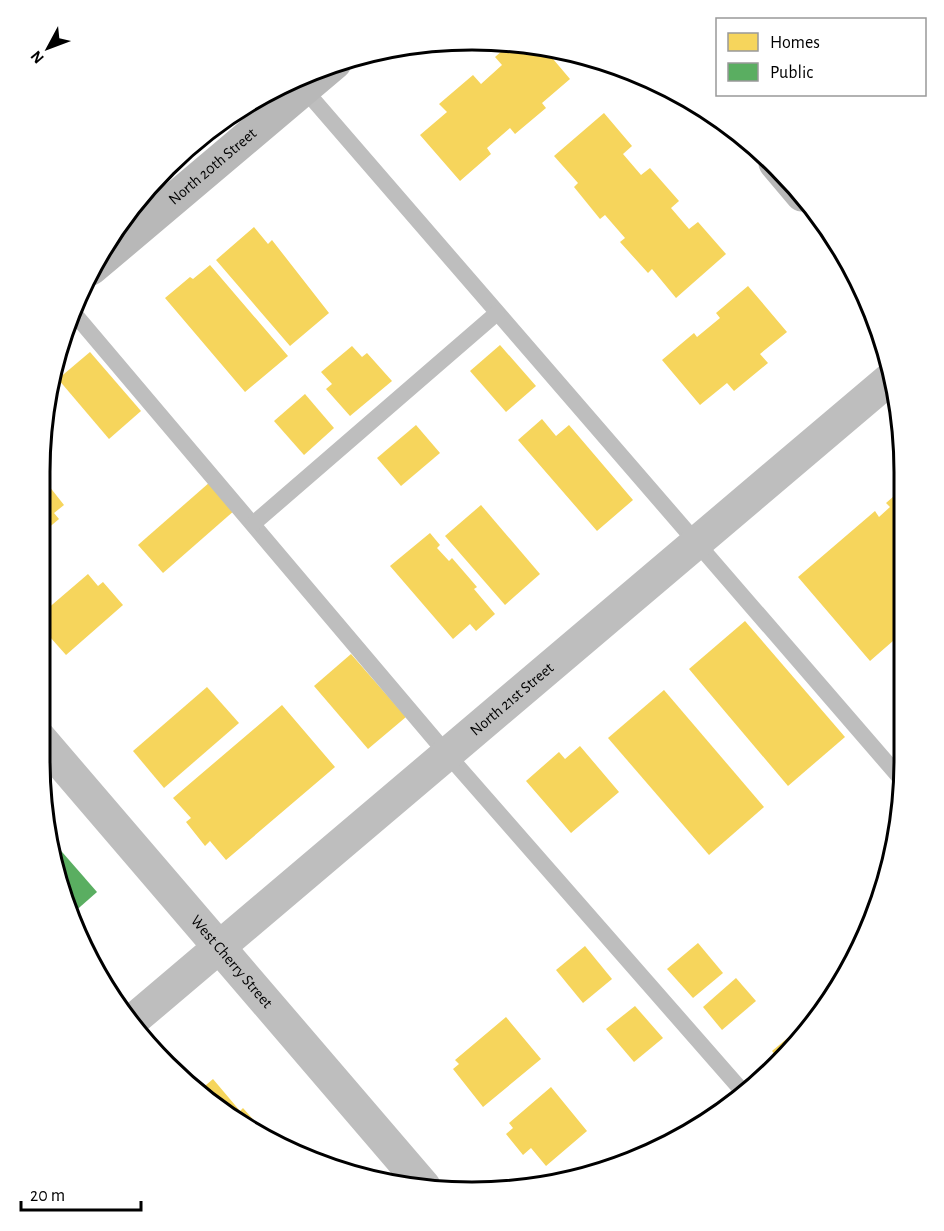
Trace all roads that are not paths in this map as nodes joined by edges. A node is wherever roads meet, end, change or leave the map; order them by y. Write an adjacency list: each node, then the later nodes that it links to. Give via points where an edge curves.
1 (314, 80): 2 (main road, North 20th Street)
2 (304, 89): 3 (main road, North 20th Street); 4 (lane)
3 (113, 249)
4 (497, 313): 7 (lane); 8 (lane)
5 (79, 319): 7 (lane)
6 (885, 383): 8 (street, North 21st Street)
7 (253, 524): 10 (lane)
8 (696, 543): 10 (street, North 21st Street); 11 (lane)
9 (50, 750): 12 (street, West Cherry Street)
10 (447, 754): 12 (street, North 21st Street); 14 (lane)
11 (894, 771)
12 (217, 948): 13 (street, North 21st Street); 15 (street, West Cherry Street)
13 (137, 1016)
14 (738, 1087)
15 (417, 1178)

